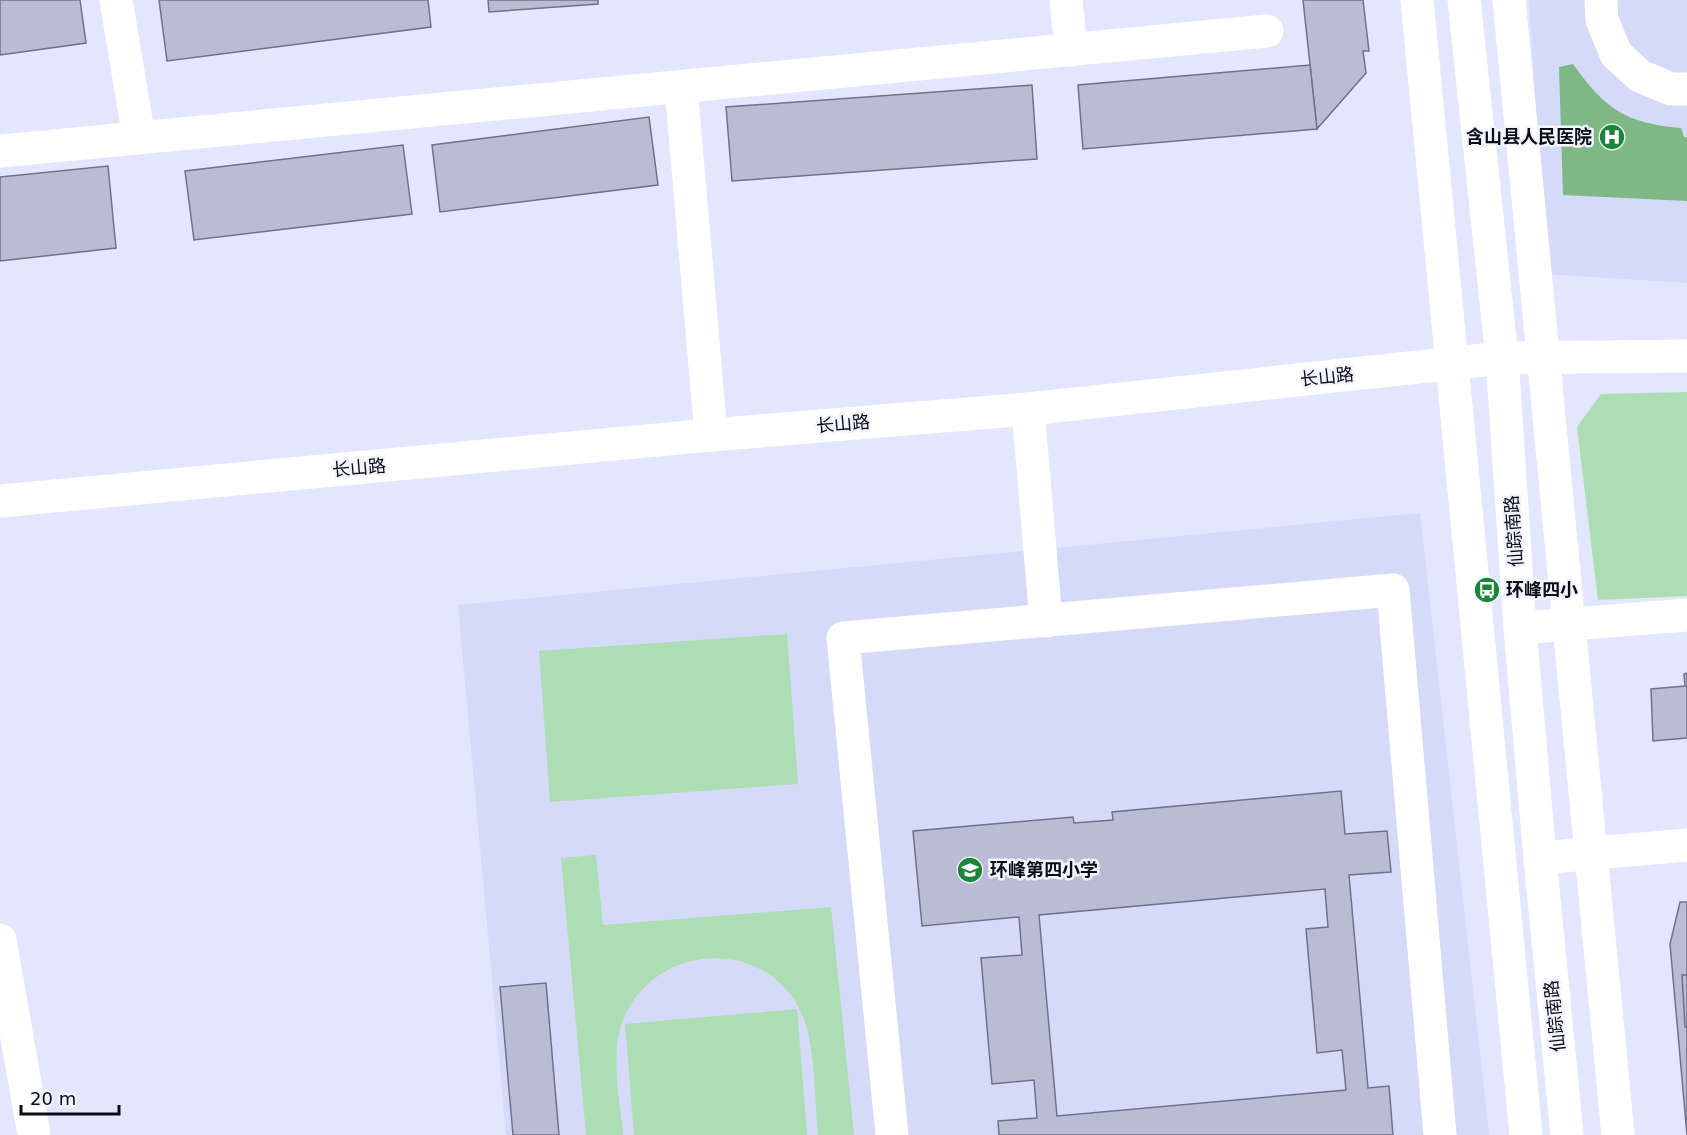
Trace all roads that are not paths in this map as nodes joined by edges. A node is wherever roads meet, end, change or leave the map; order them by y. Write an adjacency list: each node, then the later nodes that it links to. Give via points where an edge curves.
1 (116, 0): 11 (street)
2 (1066, 0): 8 (street)
3 (1417, 0): 16 (street)
4 (1464, 0): 15 (street, 仙踪南路)
5 (1509, 0): 14 (street)
6 (1601, 0): 10 (street, via 1602,20 1616,54 1640,76 1671,89)
7 (1267, 31): 8 (street)
8 (1071, 50): 9 (street)
9 (681, 87): 11 (street); 18 (street)
10 (1687, 89)
11 (139, 138): 12 (street)
12 (0, 151)
13 (1687, 356): 14 (street, 长山路)
14 (1544, 357): 15 (street, 长山路); 22 (street)
15 (1502, 358): 16 (street, 长山路); 23 (street, 仙踪南路)
16 (1452, 363): 17 (street, 长山路); 31 (street)
17 (1028, 409): 18 (street, 长山路); 21 (street)
18 (711, 435): 19 (street, 长山路)
19 (0, 501)
20 (1687, 615): 22 (street)
21 (1046, 621): 29 (street, via 843,638); 30 (street, via 1393,590)
22 (1569, 624): 23 (street); 25 (street)
23 (1520, 627): 26 (street, 仙踪南路)
24 (1687, 845): 25 (street)
25 (1591, 853): 26 (street); 33 (street)
26 (1540, 858): 32 (street, 仙踪南路)
27 (0, 940): 28 (street)
28 (34, 1135)
29 (892, 1135)
30 (1440, 1135)
31 (1526, 1135)
32 (1567, 1135)
33 (1618, 1135)

